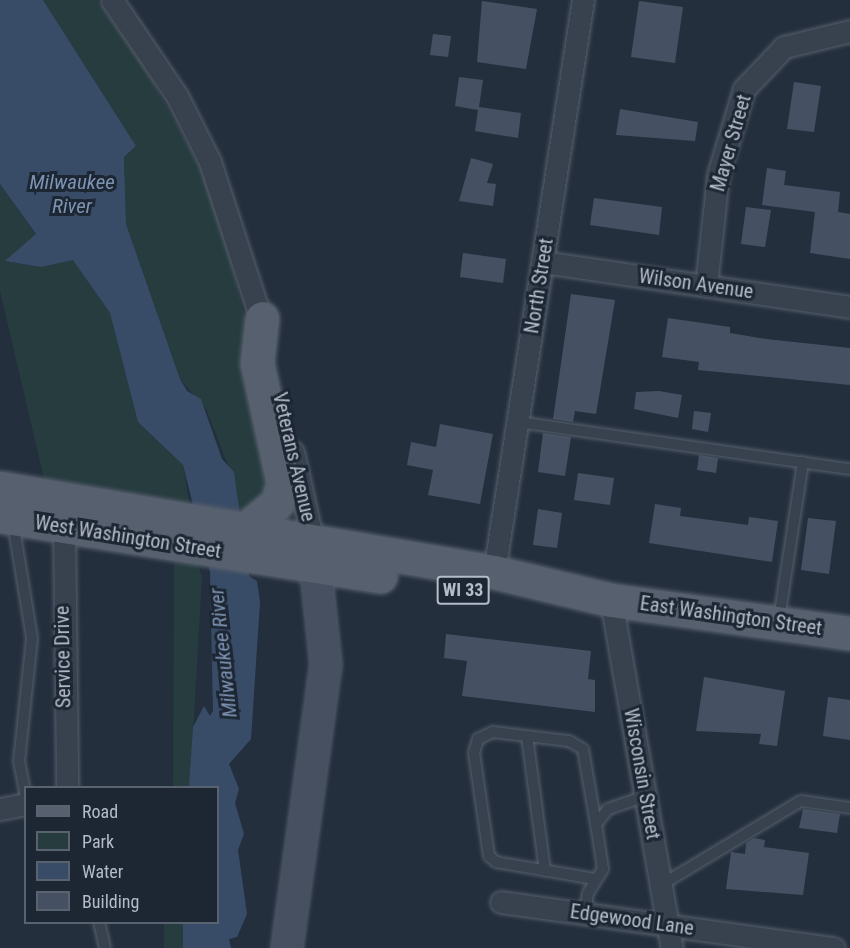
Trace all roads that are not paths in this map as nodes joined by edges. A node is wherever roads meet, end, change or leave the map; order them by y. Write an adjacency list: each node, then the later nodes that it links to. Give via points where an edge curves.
1 (112, 0): 7 (street, Veterans Avenue, via 177,96 210,162)
2 (583, 0): 4 (street, North Street)
3 (850, 31): 5 (street, Mayer Street, via 784,47 744,89 717,175)
4 (542, 262): 5 (street, Wilson Avenue); 8 (street, North Street)
5 (706, 286): 6 (street, Wilson Avenue)
6 (850, 307)
7 (262, 318): 13 (main road, via 258,369 283,483 277,503); 14 (street, Veterans Avenue)
8 (518, 422): 9 (lane); 15 (street, North Street)
9 (803, 462): 10 (lane); 17 (lane)
10 (850, 469)
11 (5, 503): 12 (main road, West Washington Street / WI 33); 21 (lane, via 32,638 19,761)
12 (66, 513): 13 (main road, West Washington Street / WI 33); 20 (street, Service Drive)
13 (252, 536): 14 (main road, East Washington Street / WI 33)
14 (315, 555): 15 (main road, East Washington Street / WI 33); 16 (main road, East Washington Street / WI 33, via 491,595); 35 (street, Veterans Avenue, via 324,691)
15 (494, 572): 16 (main road, East Washington Street / WI 33)
16 (611, 600): 17 (main road, East Washington Street / WI 33); 22 (street, Wisconsin Street)
17 (778, 623): 18 (main road, East Washington Street / WI 33)
18 (850, 633)
19 (527, 736): 26 (lane, via 569,741 583,749); 27 (lane); 27 (lane, via 493,732 478,739 474,753 489,856)
20 (67, 786)
21 (24, 787)
22 (646, 796): 26 (lane, via 608,809); 29 (street, Wisconsin Street)
23 (24, 804): 25 (street)
24 (850, 808): 29 (lane, via 801,801)
25 (0, 809)
26 (596, 824): 28 (lane, via 603,869)
27 (545, 871): 28 (lane)
28 (595, 879): 31 (lane)
29 (661, 885): 33 (street, Wisconsin Street)
30 (501, 903): 31 (street, Edgewood Lane)
31 (585, 914): 33 (street, Edgewood Lane)
32 (99, 924): 34 (lane)
33 (669, 925): 36 (street, Wisconsin Street); 37 (street, Edgewood Lane)
34 (105, 948)
35 (287, 948)
36 (672, 948)
37 (834, 948)

